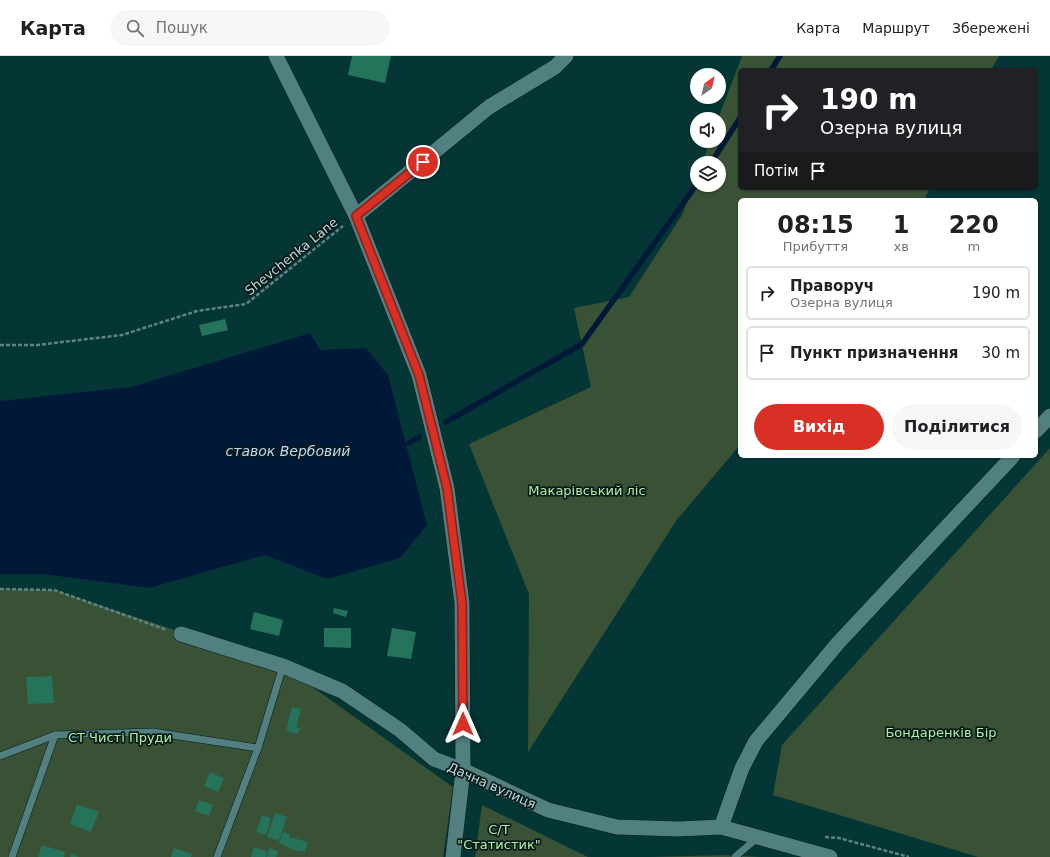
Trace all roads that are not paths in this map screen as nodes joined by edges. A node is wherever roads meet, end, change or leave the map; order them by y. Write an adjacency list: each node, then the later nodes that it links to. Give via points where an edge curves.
1 (276, 56): 3 (street)
2 (566, 56): 3 (street, via 555,67 489,107)
3 (356, 216): 12 (street, via 419,375 447,488 462,603)
4 (1050, 416): 5 (street)
5 (1038, 429)
6 (1011, 458): 13 (street, via 838,643 756,741 742,768)
7 (181, 634): 8 (street, Дачна вулиця)
8 (283, 666): 10 (lane); 12 (street, Дачна вулиця, via 342,692 400,730 434,759)
9 (56, 735): 10 (lane, via 153,732); 11 (lane); 16 (lane)
10 (258, 748): 17 (lane)
11 (0, 756)
12 (463, 770): 13 (street, Дачна вулиця, via 548,810 616,827); 18 (street)
13 (721, 827): 14 (street, Дачна вулиця)
14 (759, 836): 15 (street, Дачна вулиця); 19 (lane)
15 (826, 856)
16 (12, 857)
17 (217, 857)
18 (453, 857)
19 (735, 857)

